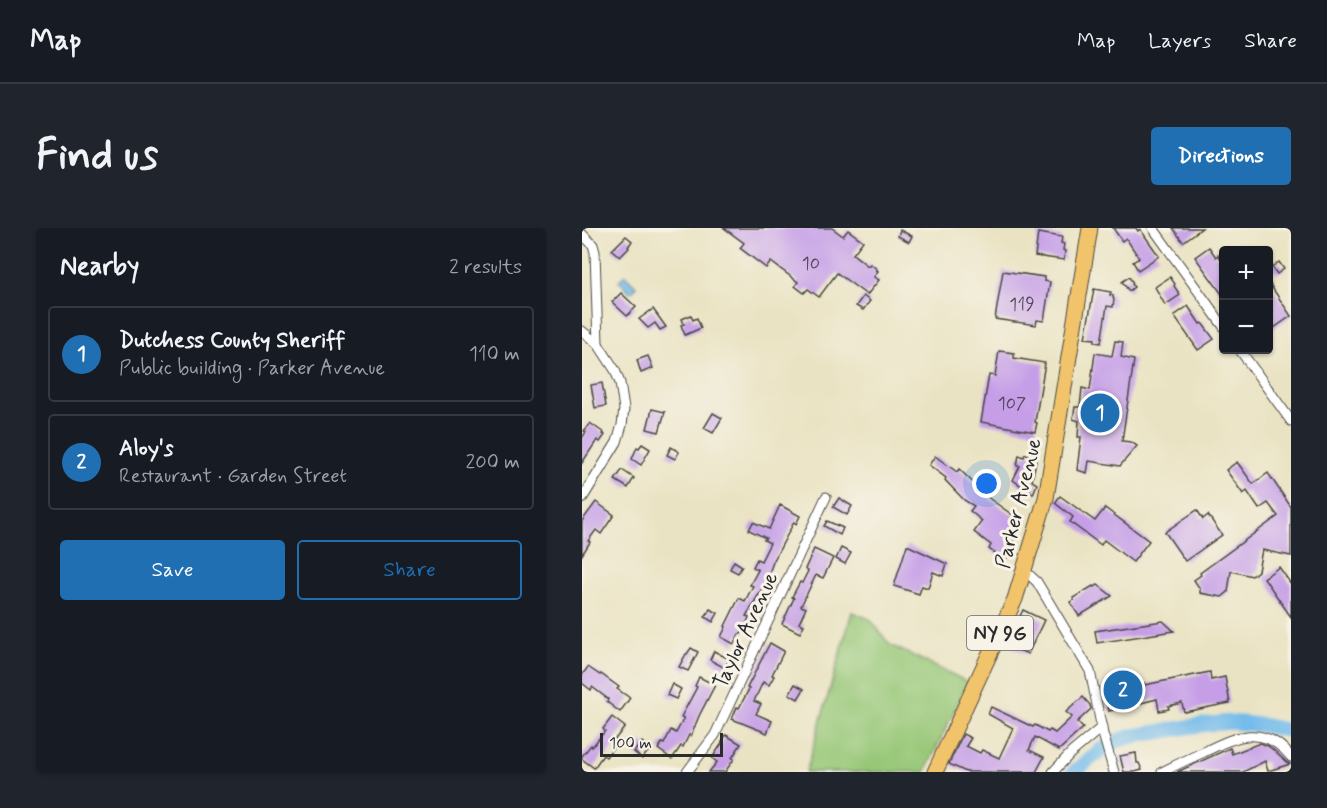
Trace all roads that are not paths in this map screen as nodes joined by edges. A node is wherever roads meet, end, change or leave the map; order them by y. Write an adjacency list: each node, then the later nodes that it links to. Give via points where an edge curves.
1 (1090, 228): 11 (main road, Parker Avenue / NY 9G, via 1049,483)
2 (1153, 228): 4 (street)
3 (582, 234): 6 (street, via 595,252)
4 (1219, 320)
5 (582, 331): 6 (street)
6 (598, 344): 10 (street, via 615,370 624,409 617,442)
7 (1243, 354): 8 (street)
8 (1291, 421)
9 (825, 497): 14 (street, Taylor Avenue, via 715,735)
10 (582, 499)
11 (1024, 570): 12 (street, via 1037,582 1087,664); 15 (main road, Parker Avenue / NY 9G, via 1008,616)
12 (1102, 728): 16 (street); 17 (street)
13 (1291, 757): 18 (street, via 1268,739 1241,736)
14 (687, 772)
15 (935, 772)
16 (1053, 772)
17 (1114, 772)
18 (1162, 772)

